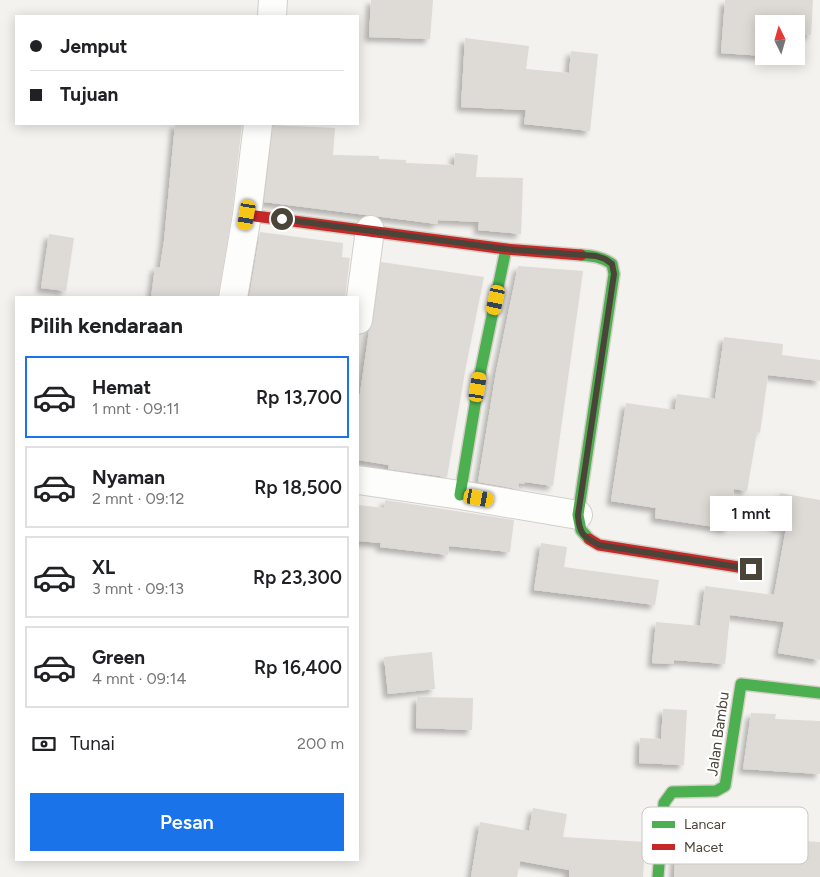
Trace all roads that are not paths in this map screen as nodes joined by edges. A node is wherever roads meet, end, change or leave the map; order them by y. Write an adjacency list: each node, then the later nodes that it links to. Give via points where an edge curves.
1 (274, 0): 2 (street)
2 (272, 15)
3 (258, 125): 4 (street)
4 (247, 215): 5 (street); 7 (street)
5 (370, 230): 6 (street); 8 (street)
6 (506, 249): 10 (street, via 481,369); 11 (street, via 596,256 612,264 614,274)
7 (233, 296)
8 (359, 312)
9 (359, 480): 10 (street)
10 (460, 495): 11 (street)
11 (578, 515): 12 (street, via 583,535 599,545)
12 (751, 569)
13 (820, 693): 14 (street, Jalan Bambu, via 741,684 725,786 716,791 672,792)
14 (664, 807)
15 (659, 864): 16 (street, Jalan Bambu)
16 (658, 877)

